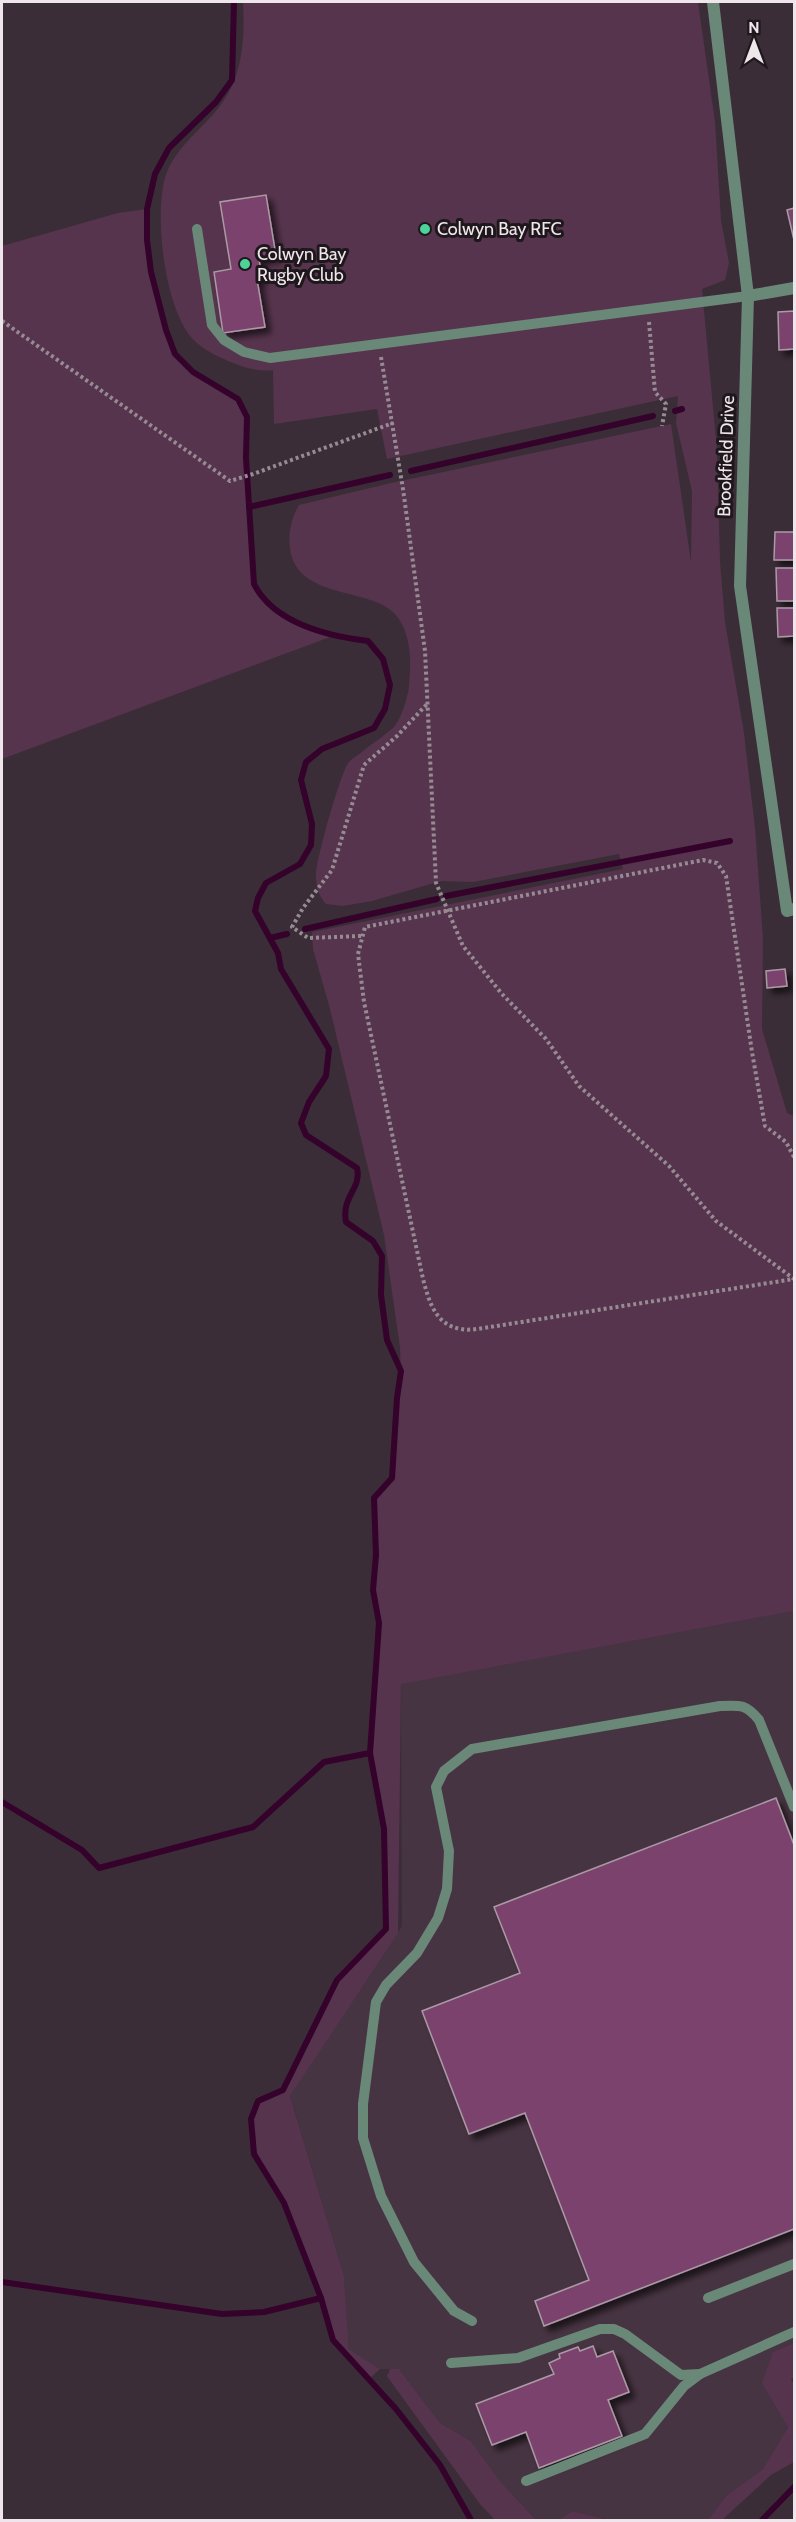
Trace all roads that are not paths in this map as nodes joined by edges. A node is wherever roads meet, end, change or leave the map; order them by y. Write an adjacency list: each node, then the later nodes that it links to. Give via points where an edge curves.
1 (713, 2): 4 (street, Brookfield Drive)
2 (197, 229): 4 (lane, via 212,325 224,340 244,352 270,358)
3 (795, 288): 4 (street)
4 (748, 296): 5 (street, Brookfield Drive, via 740,586)
5 (791, 910)
6 (795, 1808): 9 (lane, via 759,1720 749,1709 738,1705 471,1749 444,1771 436,1787 449,1851 447,1889 438,1918 417,1953 386,1985 376,2002 363,2104 363,2138 381,2196 414,2262 454,2311)
7 (795, 2264): 8 (lane)
8 (708, 2298)
9 (471, 2321)
10 (795, 2332): 12 (lane)
11 (451, 2363): 12 (lane, via 518,2358 600,2329 614,2329 681,2375)
12 (700, 2374): 13 (lane, via 684,2386 645,2434)
13 (526, 2481)

